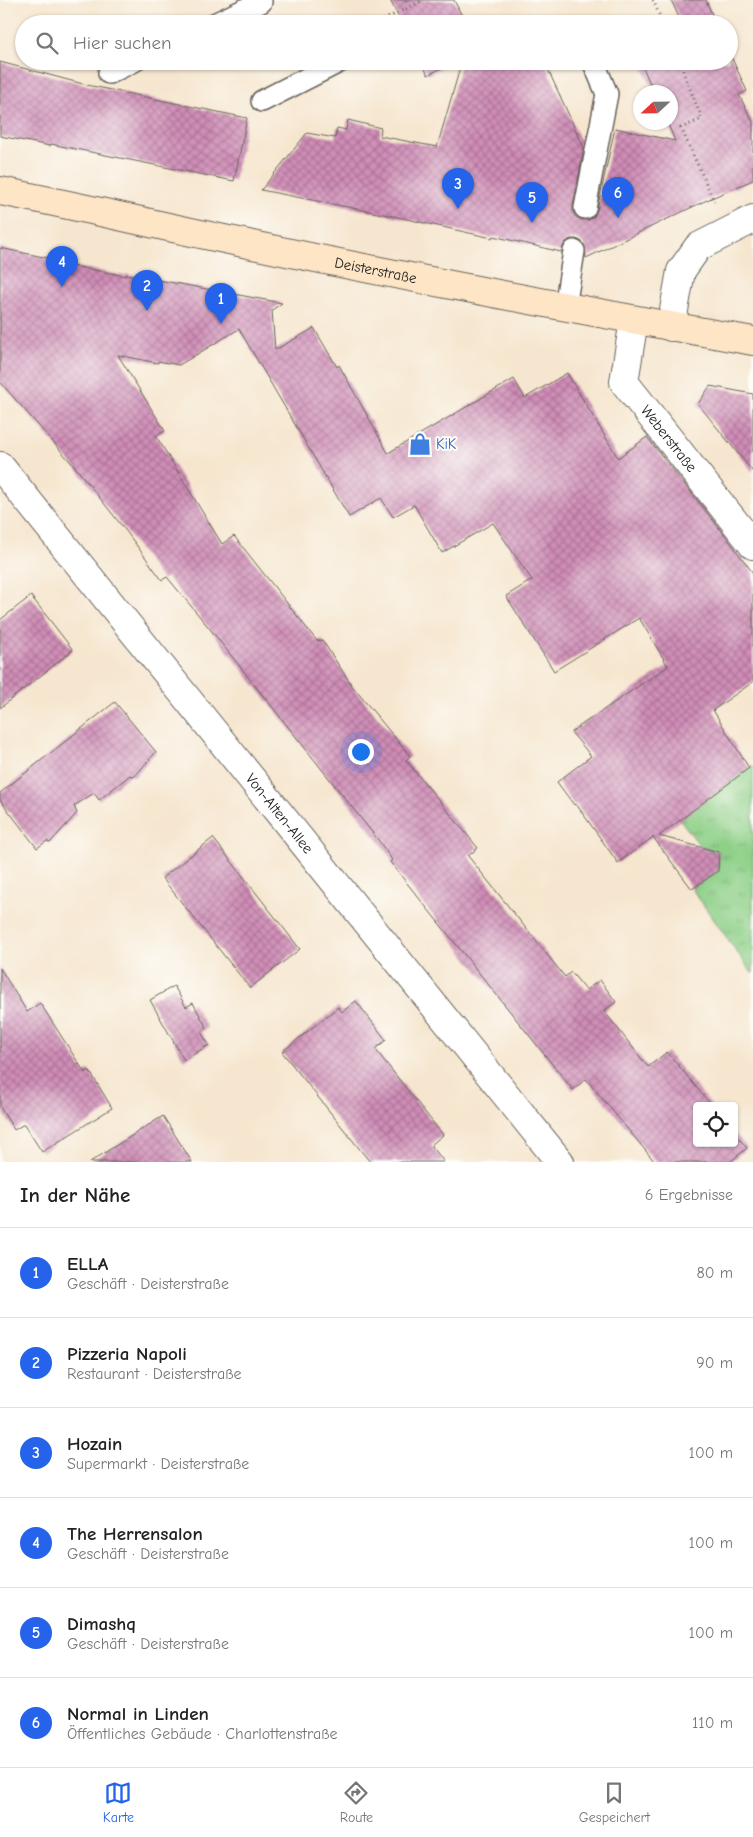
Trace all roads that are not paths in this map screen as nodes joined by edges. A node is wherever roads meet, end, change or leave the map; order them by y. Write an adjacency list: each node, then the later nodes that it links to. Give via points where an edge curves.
1 (261, 2): 2 (lane)
2 (233, 15)
3 (115, 70): 6 (lane)
4 (323, 70): 7 (lane)
5 (596, 70): 9 (lane, via 607,94)
6 (109, 73)
7 (262, 101)
8 (0, 191): 12 (street, Deisterstraße)
9 (585, 208)
10 (753, 219): 14 (street, via 698,247 681,271)
11 (574, 251): 12 (lane)
12 (565, 307): 13 (street, Deisterstraße)
13 (634, 320): 14 (street, Deisterstraße); 17 (street, Weberstraße, via 624,382)
14 (671, 327): 15 (street, Deisterstraße)
15 (753, 342)
16 (0, 466): 18 (street, Von-Alten-Allee)
17 (753, 545)
18 (560, 1162)

